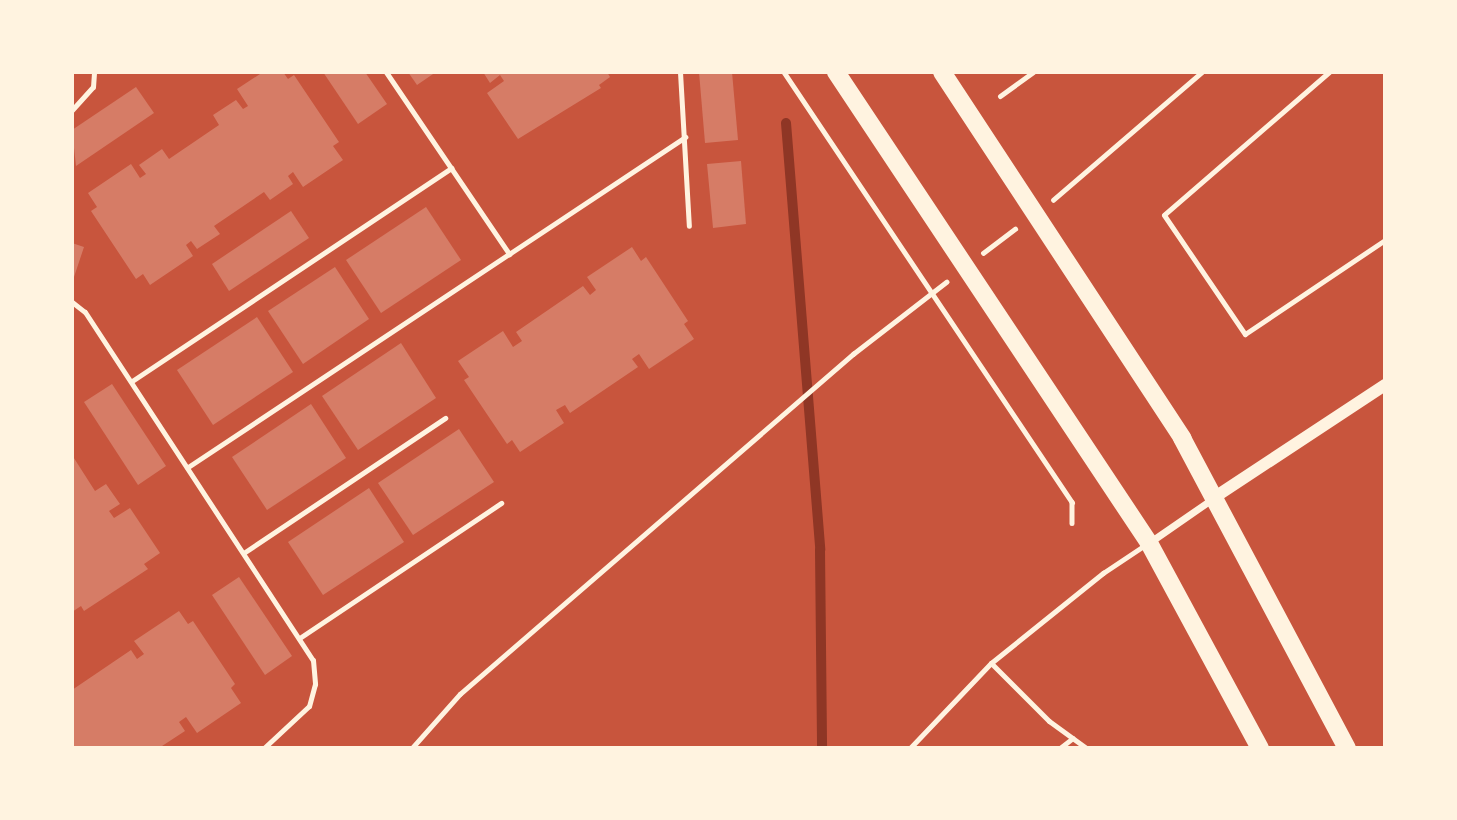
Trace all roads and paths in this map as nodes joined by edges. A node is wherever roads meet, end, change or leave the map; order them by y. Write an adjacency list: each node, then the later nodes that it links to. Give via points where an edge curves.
1 (94, 72): 11 (lane, via 93,87)
2 (386, 72): 13 (lane)
3 (680, 72): 12 (lane)
4 (784, 72): 19 (path)
5 (836, 72): 18 (main road)
6 (942, 72): 14 (main road)
7 (1033, 72): 10 (lane)
8 (1202, 72): 14 (path)
9 (1329, 72): 16 (lane, via 1164,215 1245,334)
10 (1000, 96)
11 (72, 110)
12 (685, 136): 15 (lane); 17 (lane)
13 (451, 168): 17 (lane); 21 (lane)
14 (1038, 212): 18 (path); 25 (main road)
15 (689, 226)
16 (1385, 240)
17 (509, 254): 24 (lane)
18 (966, 266): 19 (path); 28 (main road)
19 (933, 291): 27 (path, via 1072,502); 34 (path, via 770,424 460,694)
20 (72, 302): 21 (lane, via 85,312)
21 (132, 381): 24 (lane)
22 (1385, 385): 25 (street)
23 (445, 418): 29 (lane)
24 (188, 467): 29 (lane)
25 (1215, 497): 28 (street); 39 (main road)
26 (501, 503): 30 (lane)
27 (1072, 523)
28 (1149, 543): 31 (lane, via 1103,573); 38 (main road)
29 (245, 552): 30 (lane)
30 (301, 637): 33 (lane, via 313,660 315,684 309,706)
31 (991, 663): 32 (lane, via 1049,722); 35 (lane)
32 (1073, 738): 36 (lane); 37 (lane)
33 (264, 748)
34 (412, 748)
35 (910, 748)
36 (1060, 748)
37 (1086, 748)
38 (1260, 748)
39 (1347, 748)

